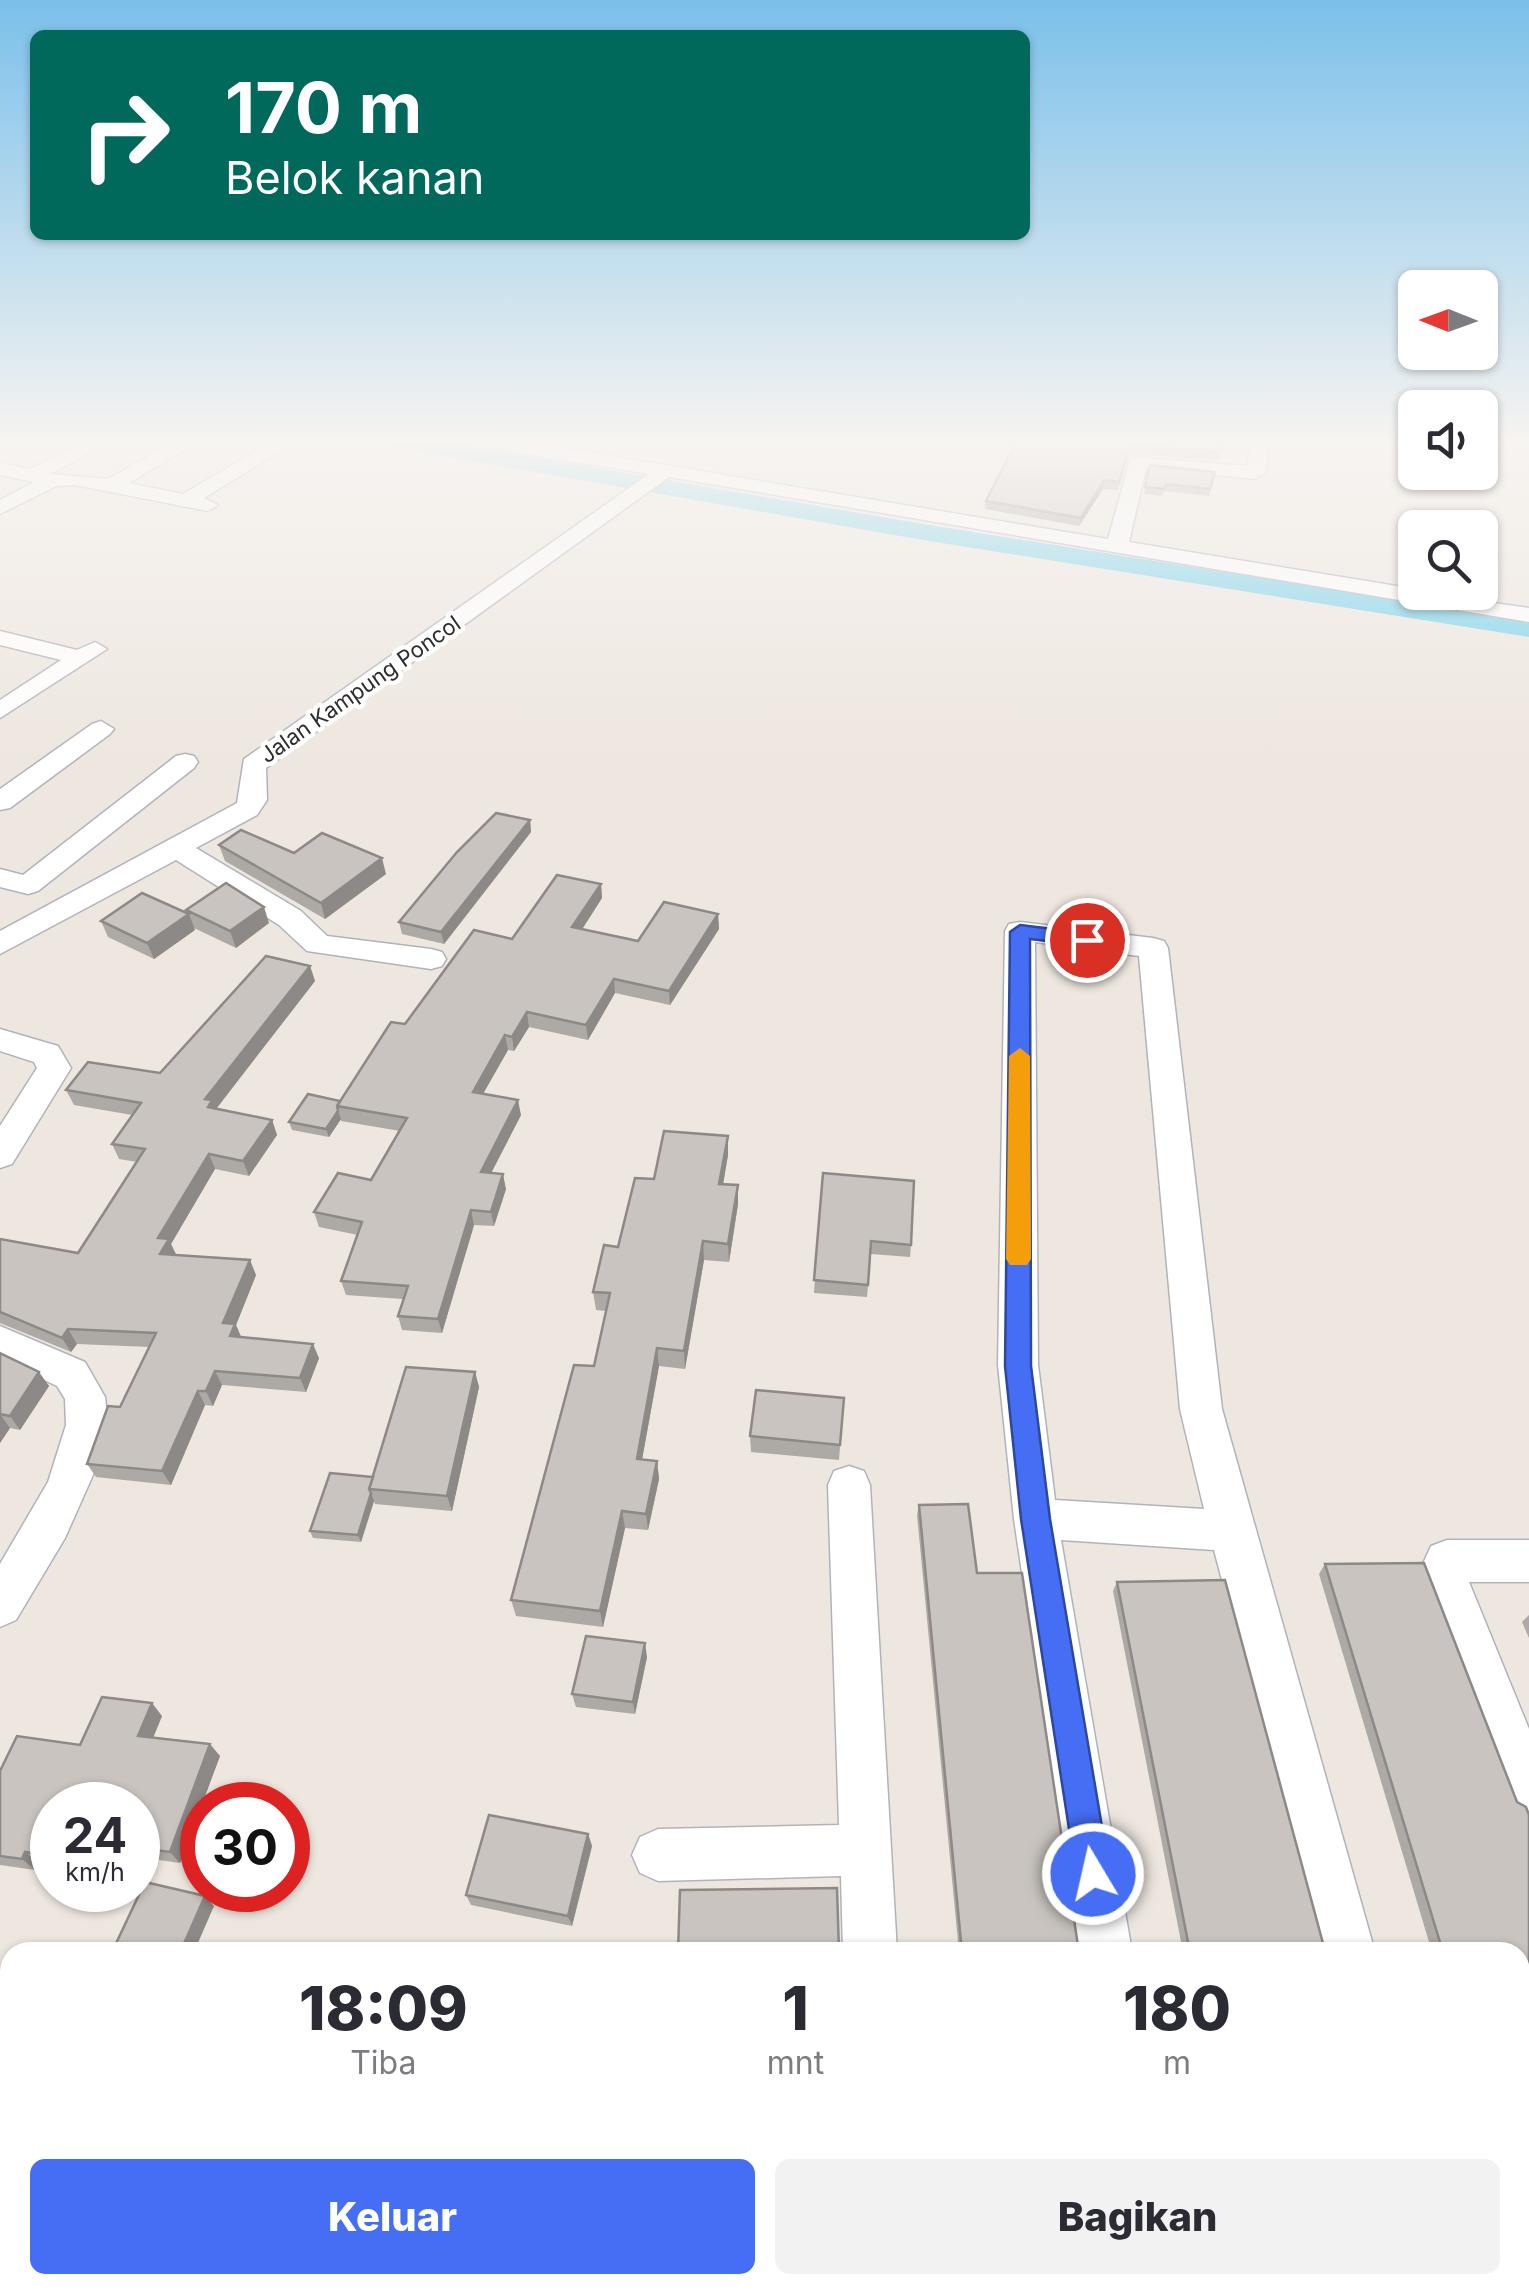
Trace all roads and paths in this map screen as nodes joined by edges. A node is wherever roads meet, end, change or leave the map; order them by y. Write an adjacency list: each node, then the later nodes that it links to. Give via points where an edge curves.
1 (559, 547): 9 (street, Jalan Kampung Poncol, via 252,765 251,806)
2 (1123, 547): 3 (street)
3 (1529, 615)
4 (0, 638): 5 (street, via 88,654)
5 (0, 711)
6 (101, 729): 8 (street)
7 (185, 762): 10 (street, via 28,885)
8 (0, 802)
9 (178, 848): 11 (street, Jalan Kampung Poncol); 12 (street, via 290,918 318,944)
10 (0, 878)
11 (0, 944)
12 (431, 959)
13 (0, 1040): 14 (street, via 46,1054 54,1068)
14 (0, 1156)
15 (0, 1342): 20 (street, via 71,1373 85,1398 89,1434 76,1472)
16 (849, 1485): 22 (street)
17 (1036, 1519): 18 (street); 18 (street, via 1018,1366 1020,932 1153,948 1201,1409); 25 (street)
18 (1231, 1531): 26 (street)
19 (1529, 1562): 21 (street, via 1459,1558 1442,1570)
20 (0, 1605)
21 (1529, 1791)
22 (864, 1850): 23 (street); 24 (street)
23 (658, 1855)
24 (869, 1942)
25 (1104, 1942)
26 (1345, 1942)

